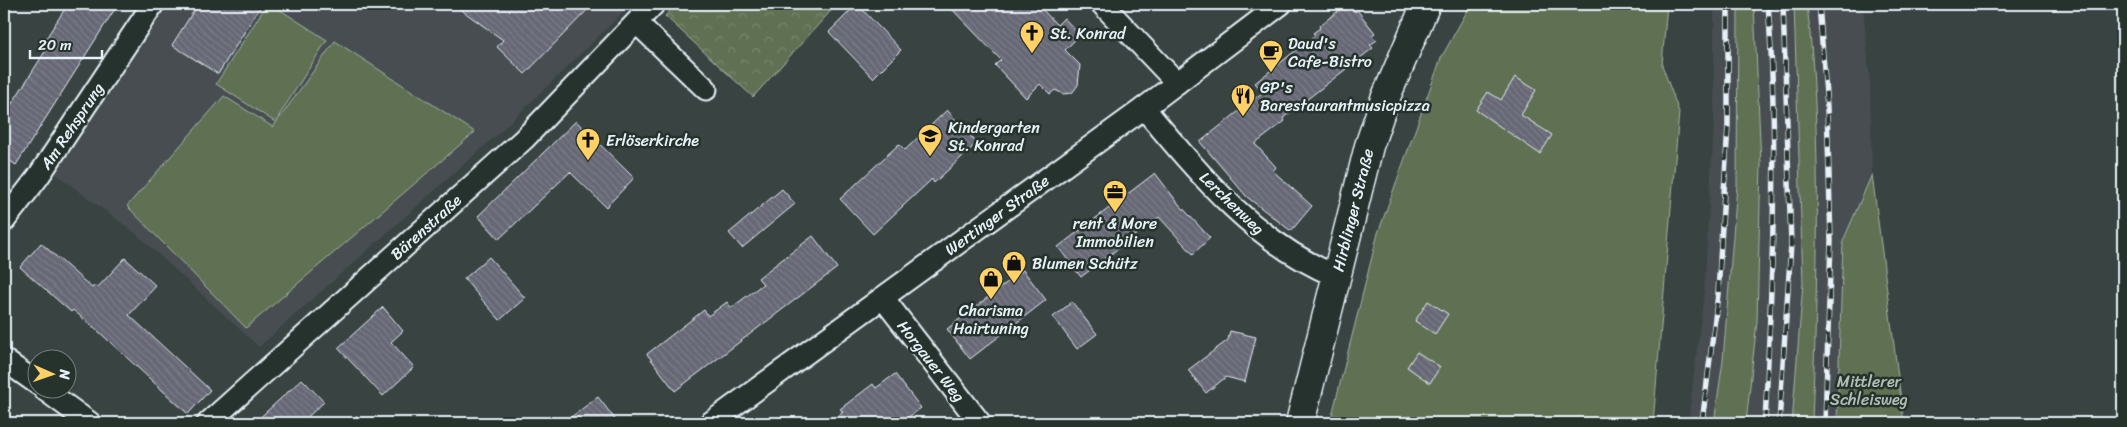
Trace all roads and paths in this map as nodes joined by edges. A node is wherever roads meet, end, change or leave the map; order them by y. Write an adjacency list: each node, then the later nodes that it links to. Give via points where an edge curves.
1 (153, 4): 10 (street, Am Rehsprung, via 38,177)
2 (654, 4): 6 (street, Bärenstraße)
3 (1102, 4): 7 (street)
4 (1281, 4): 7 (street, Wertinger Straße)
5 (1426, 4): 11 (street, Hirblinger Straße, via 1385,99 1369,146)
6 (637, 23): 8 (street); 17 (street, Bärenstraße, via 524,139)
7 (1177, 82): 9 (street, Wertinger Straße)
8 (706, 89)
9 (1144, 108): 11 (street, Lerchenweg, via 1196,169 1253,227 1306,263); 12 (street, Wertinger Straße)
10 (4, 221)
11 (1336, 276): 20 (street, Hirblinger Straße)
12 (883, 298): 18 (street, Wertinger Straße); 19 (street, Horgauer Weg)
13 (4, 360): 14 (street)
14 (28, 377)
15 (59, 400): 16 (street)
16 (90, 423)
17 (208, 423)
18 (710, 423)
19 (980, 423)
20 (1300, 423)

